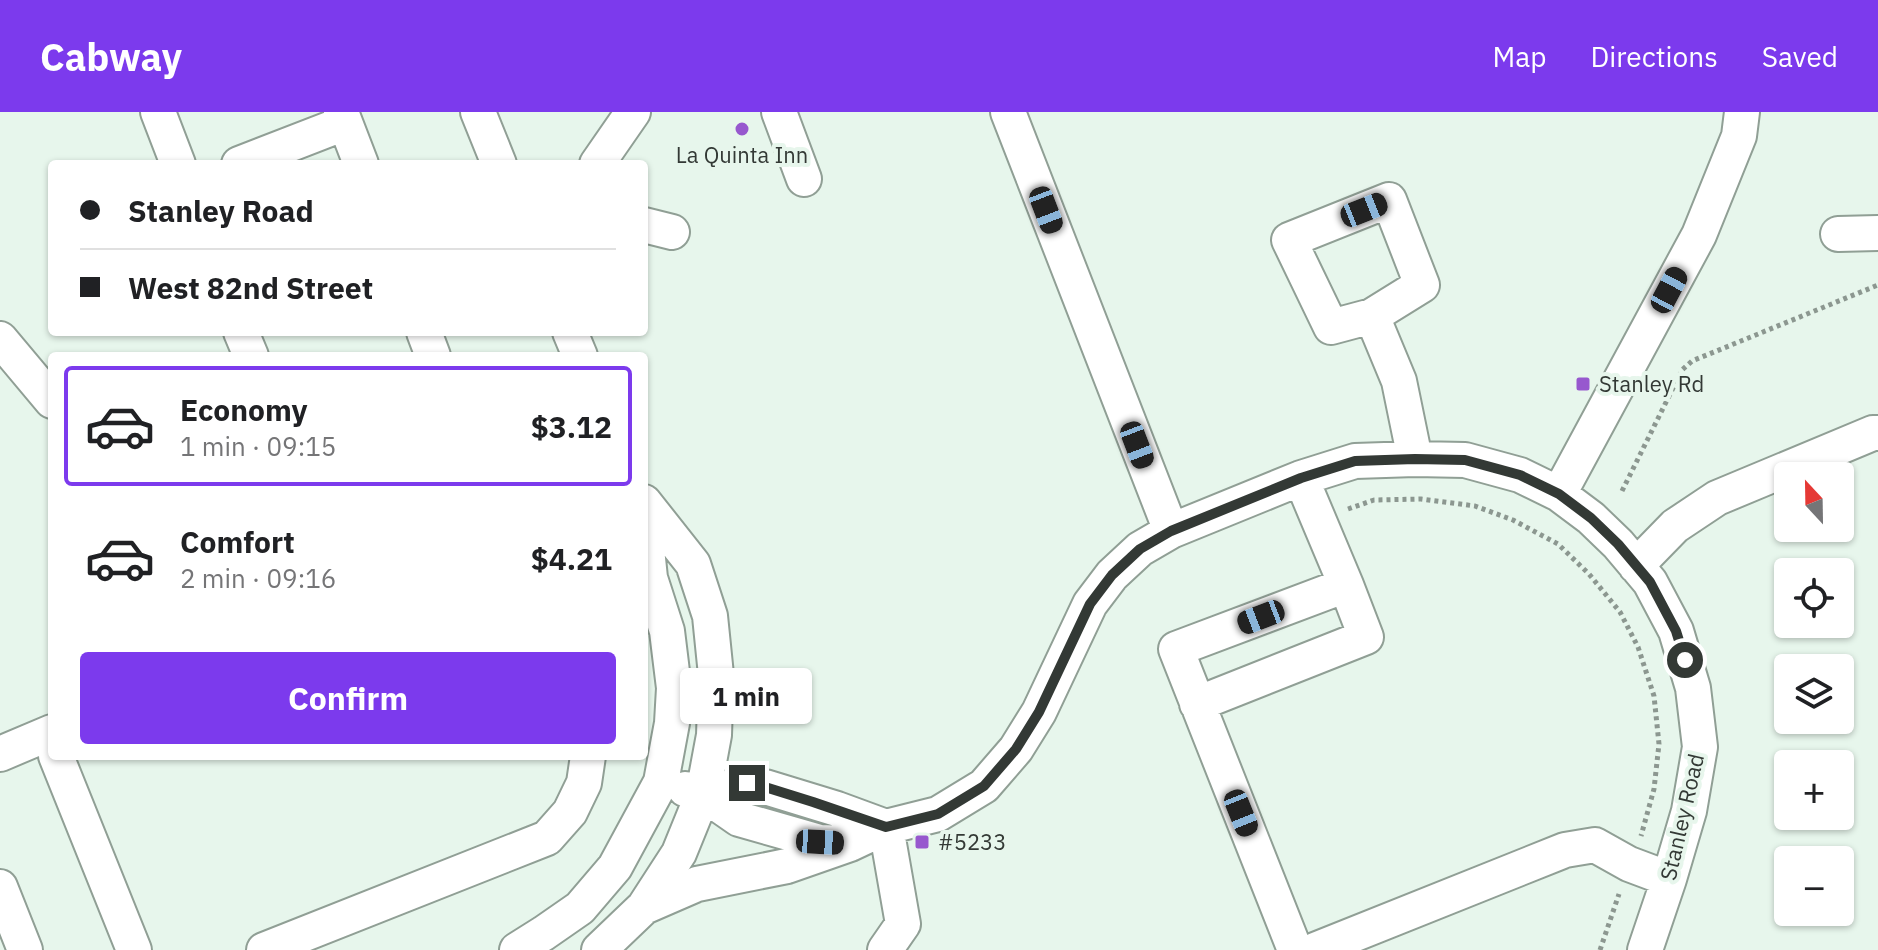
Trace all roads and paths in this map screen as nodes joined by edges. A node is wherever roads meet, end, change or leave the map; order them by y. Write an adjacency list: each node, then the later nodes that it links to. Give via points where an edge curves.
1 (158, 112): 8 (street)
2 (478, 112): 11 (street)
3 (633, 112): 12 (street)
4 (779, 112): 13 (street)
5 (1008, 112): 27 (street)
6 (1742, 112): 24 (street, via 1739,136 1699,235)
7 (343, 118): 9 (street); 10 (street)
8 (176, 160)
9 (248, 160)
10 (359, 160)
11 (497, 160)
12 (600, 160)
13 (804, 179)
14 (1878, 233): 15 (street)
15 (1838, 234)
16 (1878, 285): 23 (path, via 1692,361 1682,370)
17 (1372, 316): 21 (street, via 1399,381)
18 (0, 339): 19 (street)
19 (48, 396)
20 (1878, 433): 29 (street, via 1717,498 1675,526)
21 (1415, 459): 22 (street, Stanley Road, via 1355,461); 24 (street, Stanley Road, via 1465,460 1520,475)
22 (1301, 478): 26 (street); 27 (street, Stanley Road)
23 (1622, 491)
24 (1559, 494): 29 (street, Stanley Road, via 1591,518)
25 (648, 507): 37 (street, via 693,564 710,616 715,720)
26 (1319, 519): 30 (street); 40 (path, via 1374,500 1475,506 1558,544 1589,574 1620,612 1654,696 1659,744 1654,789)
27 (1171, 531): 38 (street, Stanley Road, via 1140,549 1090,604 1039,712 984,786 938,814)
28 (648, 559): 36 (street, via 667,631 674,688)
29 (1636, 566): 41 (street, Stanley Road, via 1676,631 1693,688 1700,747)
30 (1346, 585): 31 (street, via 1366,637); 31 (street, via 1176,649)
31 (1197, 704): 50 (street)
32 (48, 743): 33 (street)
33 (0, 754)
34 (59, 760): 45 (street)
35 (587, 760): 46 (street, via 584,783 570,812 547,838)
36 (661, 782): 37 (street); 47 (street, via 615,867 580,908)
37 (703, 794): 38 (street, via 747,783); 39 (street, via 739,819 820,842); 43 (street, via 679,853)
38 (886, 827): 39 (street, Stanley Road); 49 (street, via 903,924)
39 (850, 844): 43 (street, Stanley Road, via 787,866 697,884)
40 (1629, 864): 41 (street); 51 (street, via 1595,845 1565,850); 52 (path)
41 (1669, 879): 53 (street, Stanley Road)
42 (0, 887): 44 (street)
43 (644, 907): 48 (street)
44 (25, 950)
45 (134, 950)
46 (264, 950)
47 (517, 950)
48 (599, 950)
49 (885, 950)
50 (1295, 950)
51 (1315, 950)
52 (1600, 950)
53 (1645, 950)

